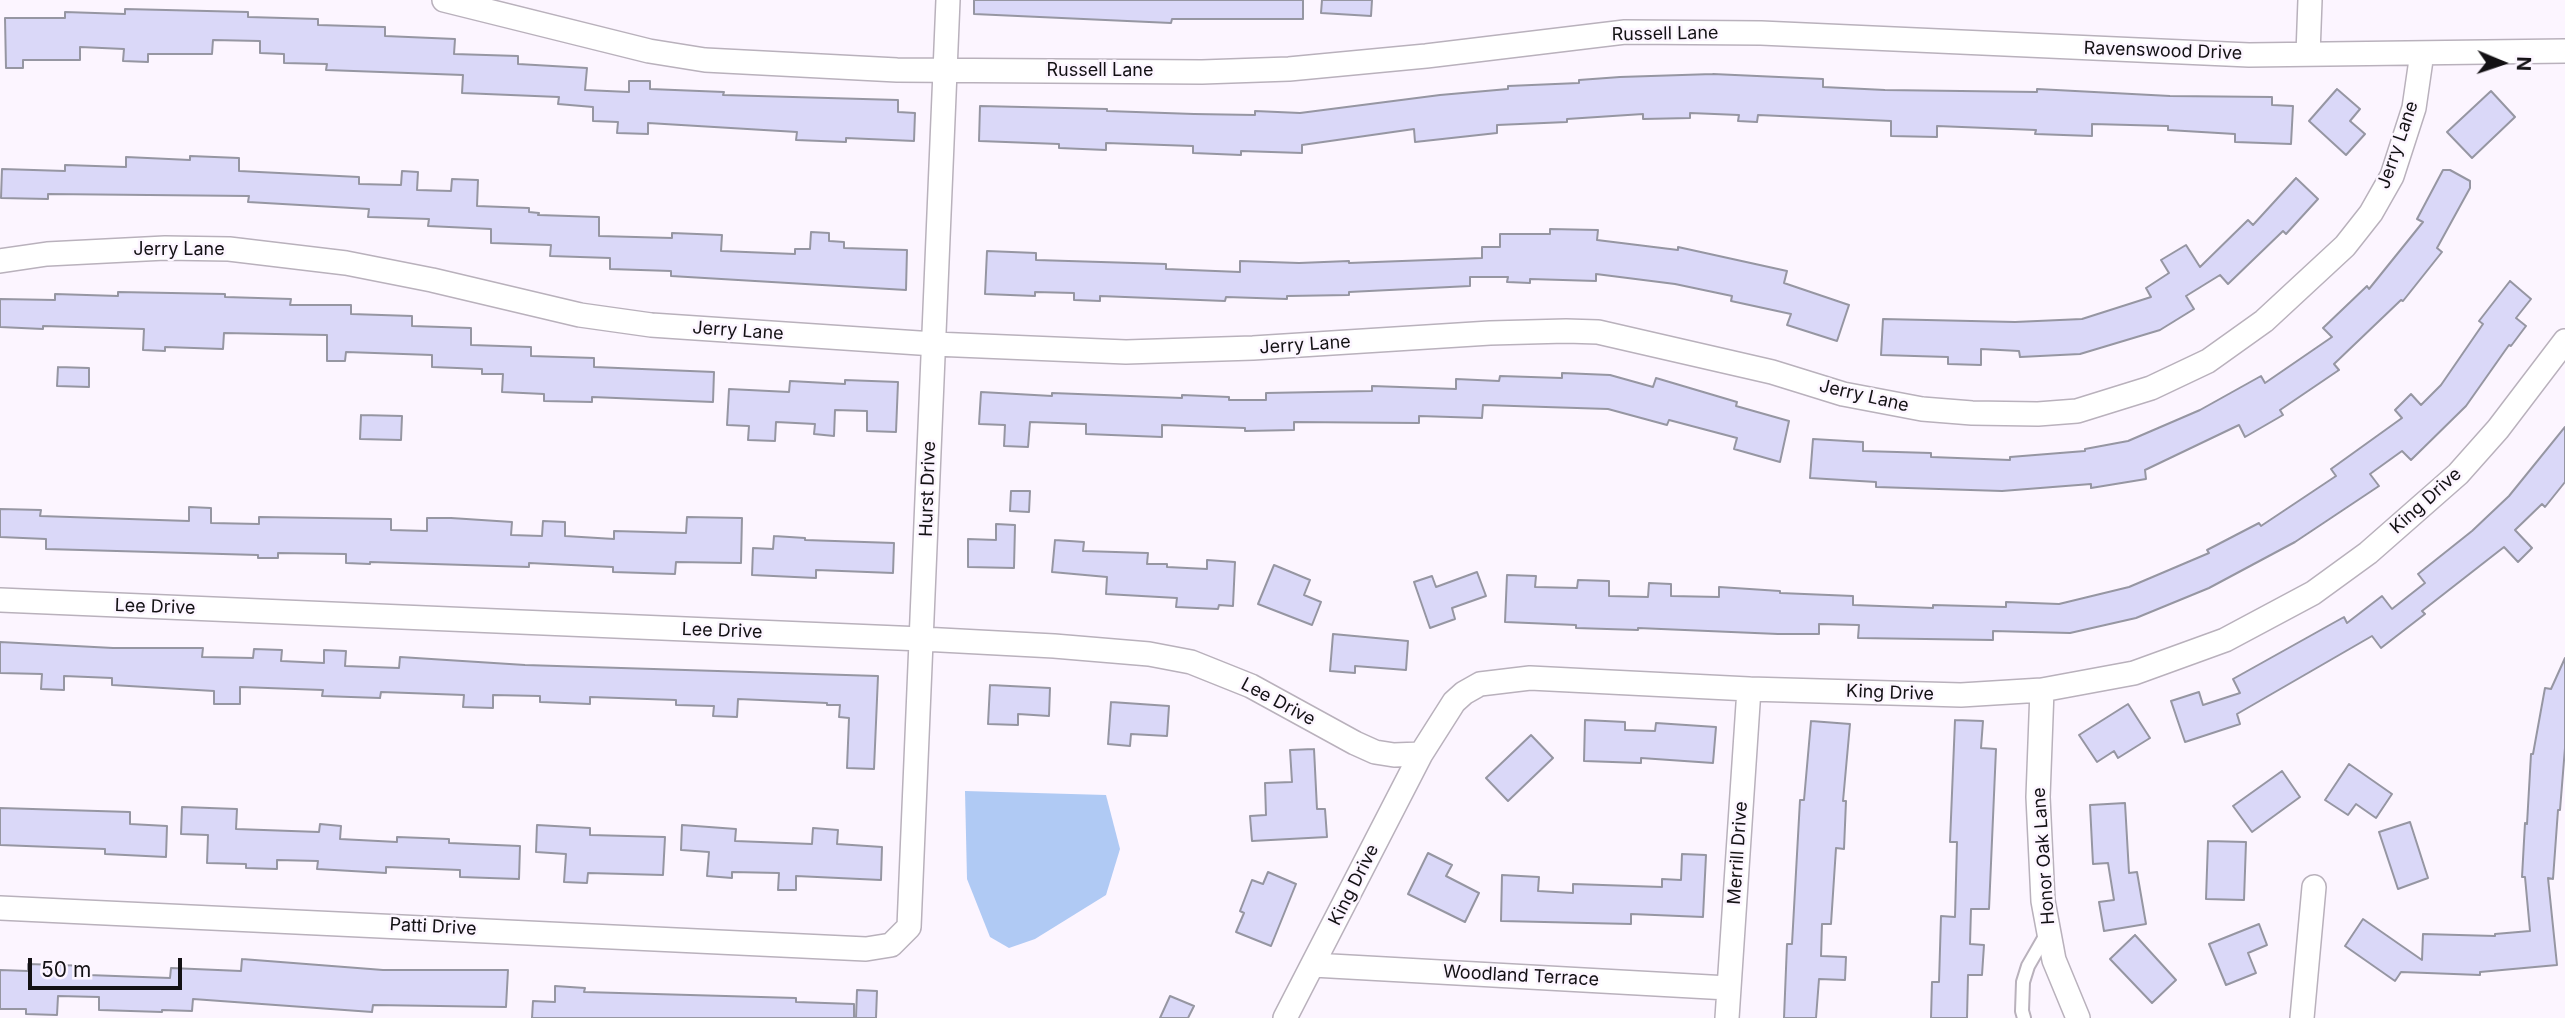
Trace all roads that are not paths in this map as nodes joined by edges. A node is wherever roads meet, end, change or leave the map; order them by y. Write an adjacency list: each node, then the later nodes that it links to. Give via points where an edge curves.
1 (444, 0): 8 (street, Russell Lane, via 649,51 705,60)
2 (948, 0): 8 (street, Hurst Drive)
3 (2310, 0): 7 (street)
4 (1760, 33): 7 (street, Ravenswood Drive); 8 (street, Russell Lane, via 1625,32 1290,69)
5 (2565, 51): 6 (street, Ravenswood Drive)
6 (2422, 53): 7 (street, Ravenswood Drive); 11 (street, Jerry Lane, via 2414,108 2392,176 2345,246 2264,321 2208,361 2151,388 2077,411 2038,414 1922,409 1843,394 1772,372 1598,332 1490,333 1126,352)
7 (2308, 54)
8 (946, 71): 11 (street, Hurst Drive)
9 (0, 261): 11 (street, Jerry Lane, via 60,253 229,249 346,263 580,315 651,325)
10 (2565, 341): 15 (street, King Drive, via 2458,474 2368,553 2313,593 2225,640 2134,673)
11 (934, 344): 13 (street, Hurst Drive)
12 (0, 600): 13 (street, Lee Drive)
13 (922, 639): 16 (street, Lee Drive, via 1149,654 1191,662 1251,686 1375,752); 20 (street, Hurst Drive, via 909,927 891,945)
14 (1749, 689): 15 (street, King Drive, via 1961,695); 16 (street, King Drive, via 1530,678 1480,684 1454,702); 22 (street, Merrill Drive)
15 (2042, 690): 19 (street, Honor Oak Lane, via 2038,797 2043,901)
16 (1421, 754): 21 (street, King Drive)
17 (2314, 887): 27 (street)
18 (0, 908): 20 (street, Patti Drive)
19 (2049, 930): 25 (lane, via 2023,982); 26 (street, Honor Oak Lane, via 2054,960)
20 (866, 949)
21 (1313, 965): 22 (street, Woodland Terrace); 23 (street, King Drive)
22 (1728, 988): 24 (street, Merrill Drive)
23 (1285, 1018)
24 (1727, 1018)
25 (2024, 1018)
26 (2078, 1018)
27 (2302, 1018)

